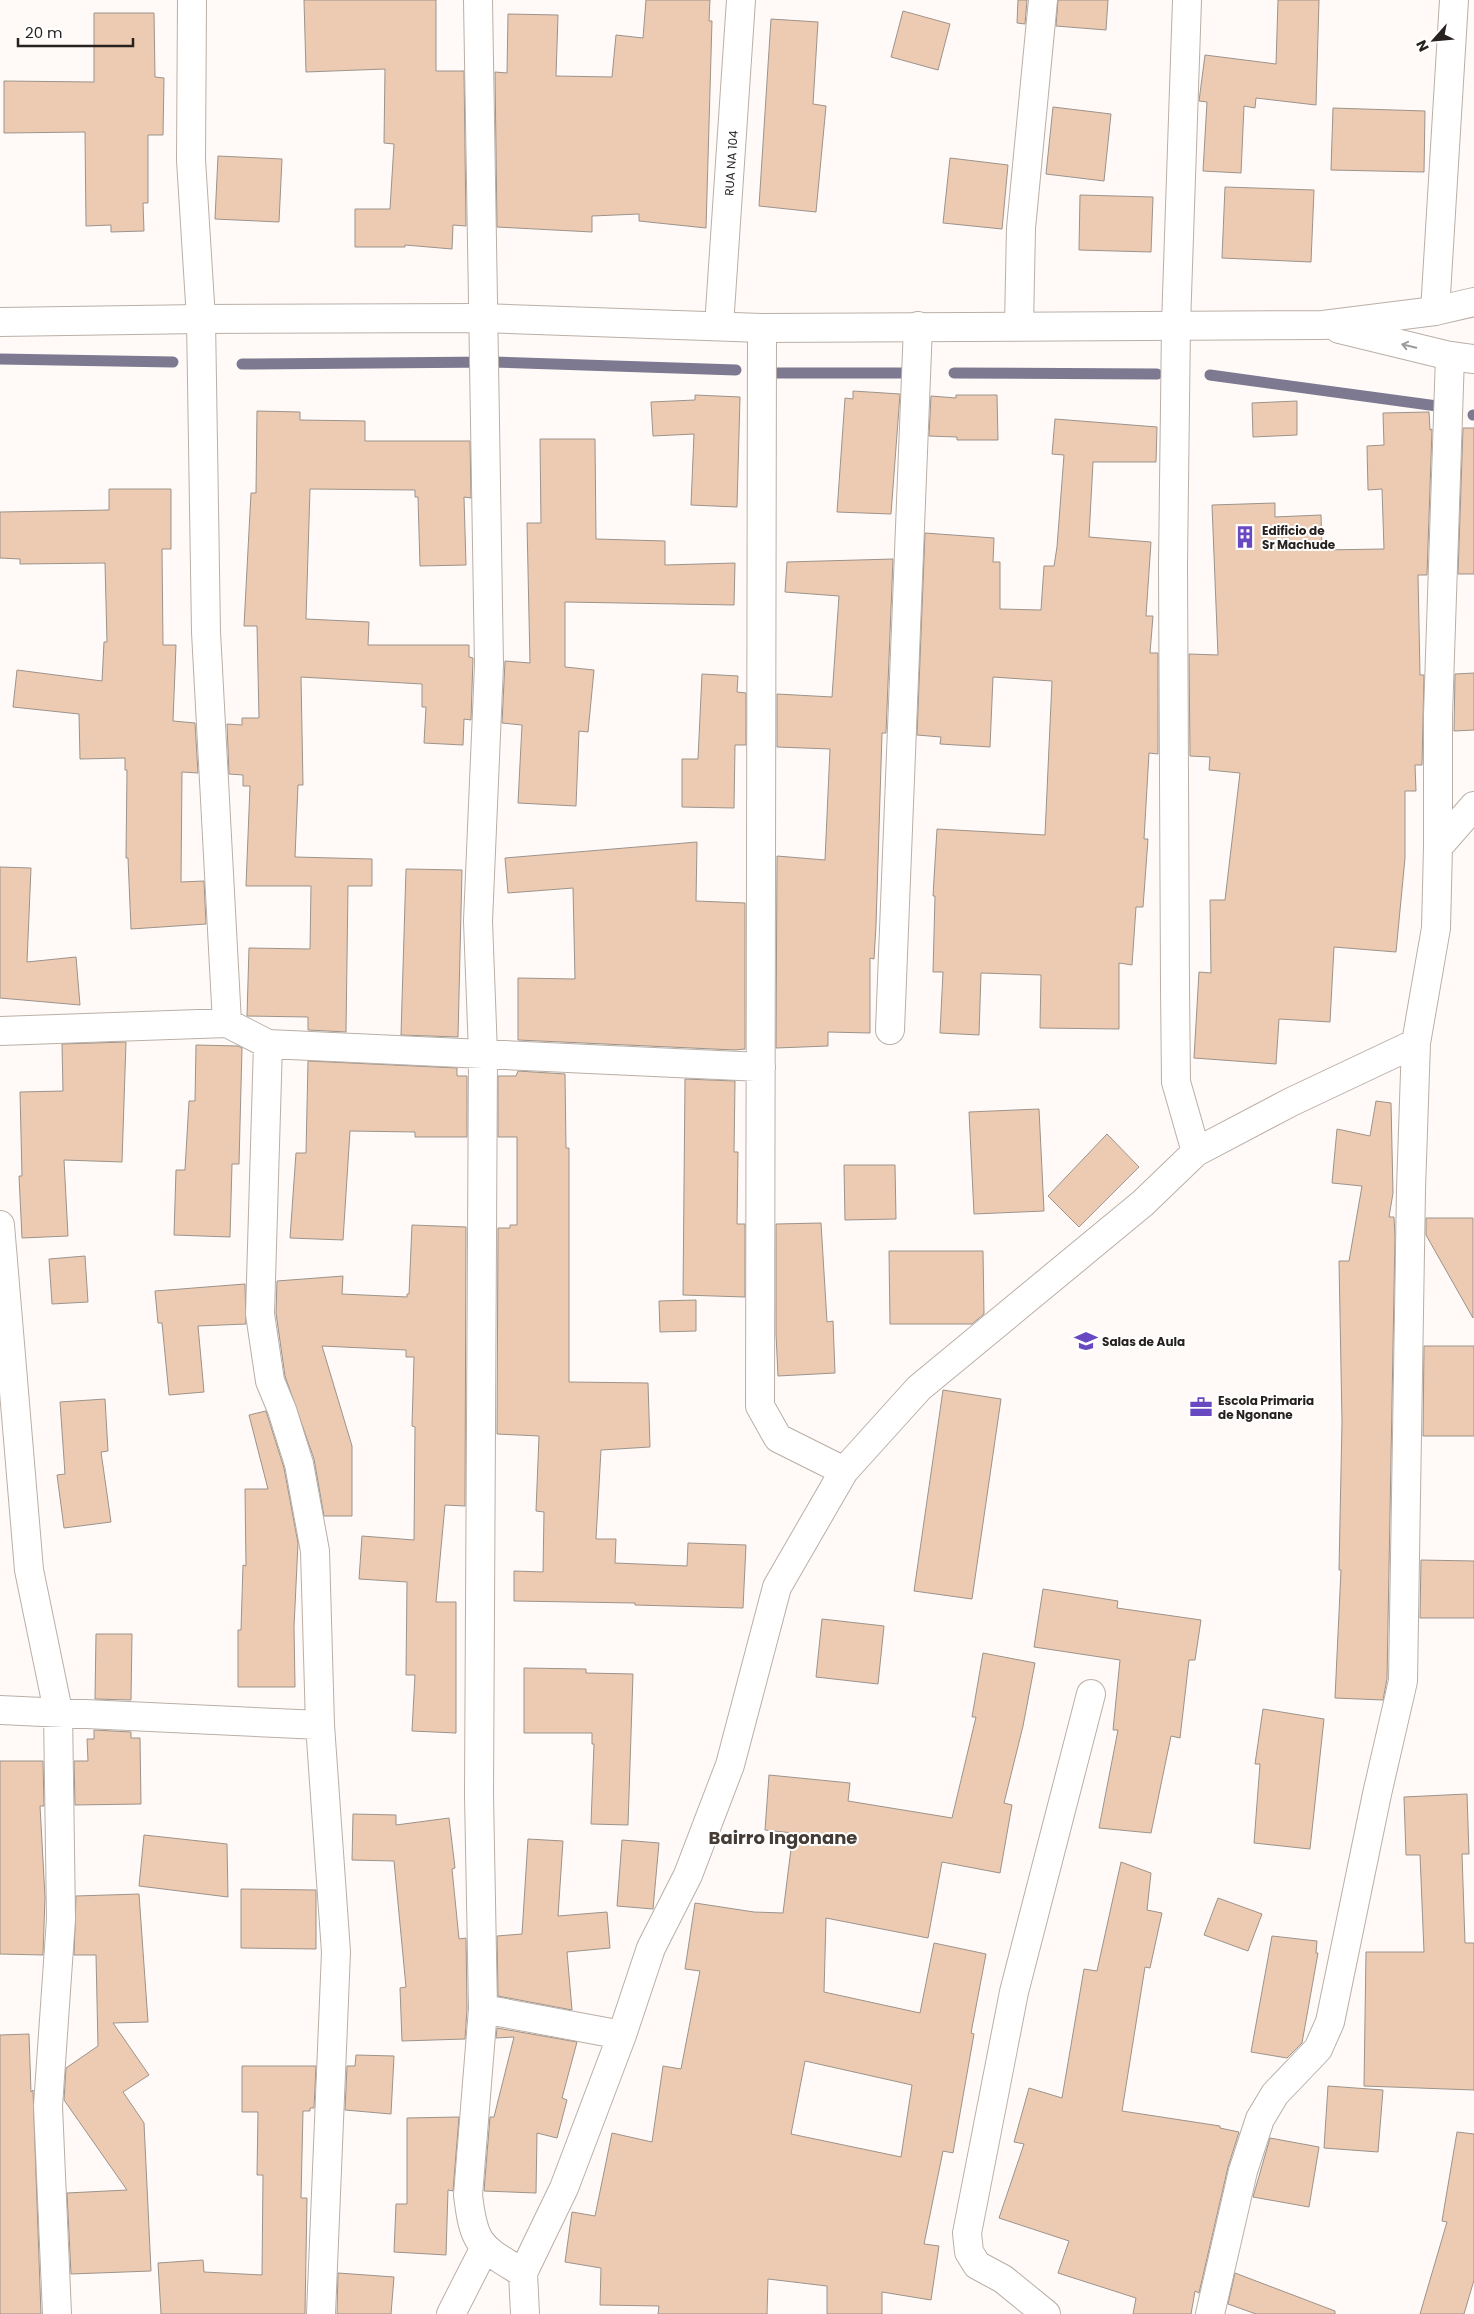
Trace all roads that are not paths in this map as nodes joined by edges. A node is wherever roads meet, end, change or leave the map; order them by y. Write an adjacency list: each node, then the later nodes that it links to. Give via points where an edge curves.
1 (192, 0): 10 (street, via 191,160)
2 (478, 0): 9 (street)
3 (741, 0): 15 (street, RUA NA 104)
4 (1043, 0): 13 (street, via 1021,228)
5 (1186, 0): 12 (street)
6 (1454, 0): 8 (street)
7 (1474, 302): 8 (street)
8 (1435, 311): 14 (street)
9 (482, 318): 10 (street); 15 (street); 26 (street, via 489,665 478,922)
10 (201, 319): 11 (street); 21 (street, via 206,632)
11 (0, 322)
12 (1176, 324): 13 (street); 14 (street); 28 (street, via 1173,565 1176,1082)
13 (1019, 325): 16 (street)
14 (1323, 325): 18 (street, one-way to 14)
15 (719, 326): 17 (street)
16 (918, 326): 17 (street); 22 (street)
17 (762, 328): 27 (street)
18 (1462, 357): 20 (street, via 1438,715)
19 (1474, 806): 20 (street)
20 (1438, 847): 24 (street, via 1436,928)
21 (227, 1023): 23 (street); 25 (street)
22 (890, 1030)
23 (0, 1031)
24 (1416, 1043): 28 (street, via 1291,1102); 44 (street, via 1403,1681 1330,2022 1318,2049 1275,2094 1260,2119 1243,2171)
25 (268, 1044): 26 (street); 34 (street, via 260,1314 270,1381 298,1464 315,1551)
26 (483, 1052): 27 (street); 35 (street, via 479,1794)
27 (761, 1067): 30 (street, via 760,1406 778,1438)
28 (1196, 1152): 30 (street, via 1143,1203 918,1388)
29 (0, 1225): 33 (street, via 29,1570)
30 (844, 1471): 36 (street, via 777,1587 730,1765 688,1875 651,1948)
31 (1091, 1694): 43 (street, via 1014,1992 967,2233 969,2252 977,2265 1003,2279)
32 (0, 1710): 33 (street)
33 (58, 1711): 34 (street); 39 (street, via 61,1919 48,2106)
34 (320, 1725): 40 (street, via 336,1952)
35 (483, 2009): 36 (street); 37 (street, via 468,2196 472,2226)
36 (622, 2035): 38 (street, via 564,2188)
37 (484, 2248): 38 (street); 41 (street)
38 (523, 2273): 42 (street)
39 (56, 2314)
40 (321, 2314)
41 (451, 2314)
42 (525, 2314)
43 (1046, 2314)
44 (1210, 2314)

